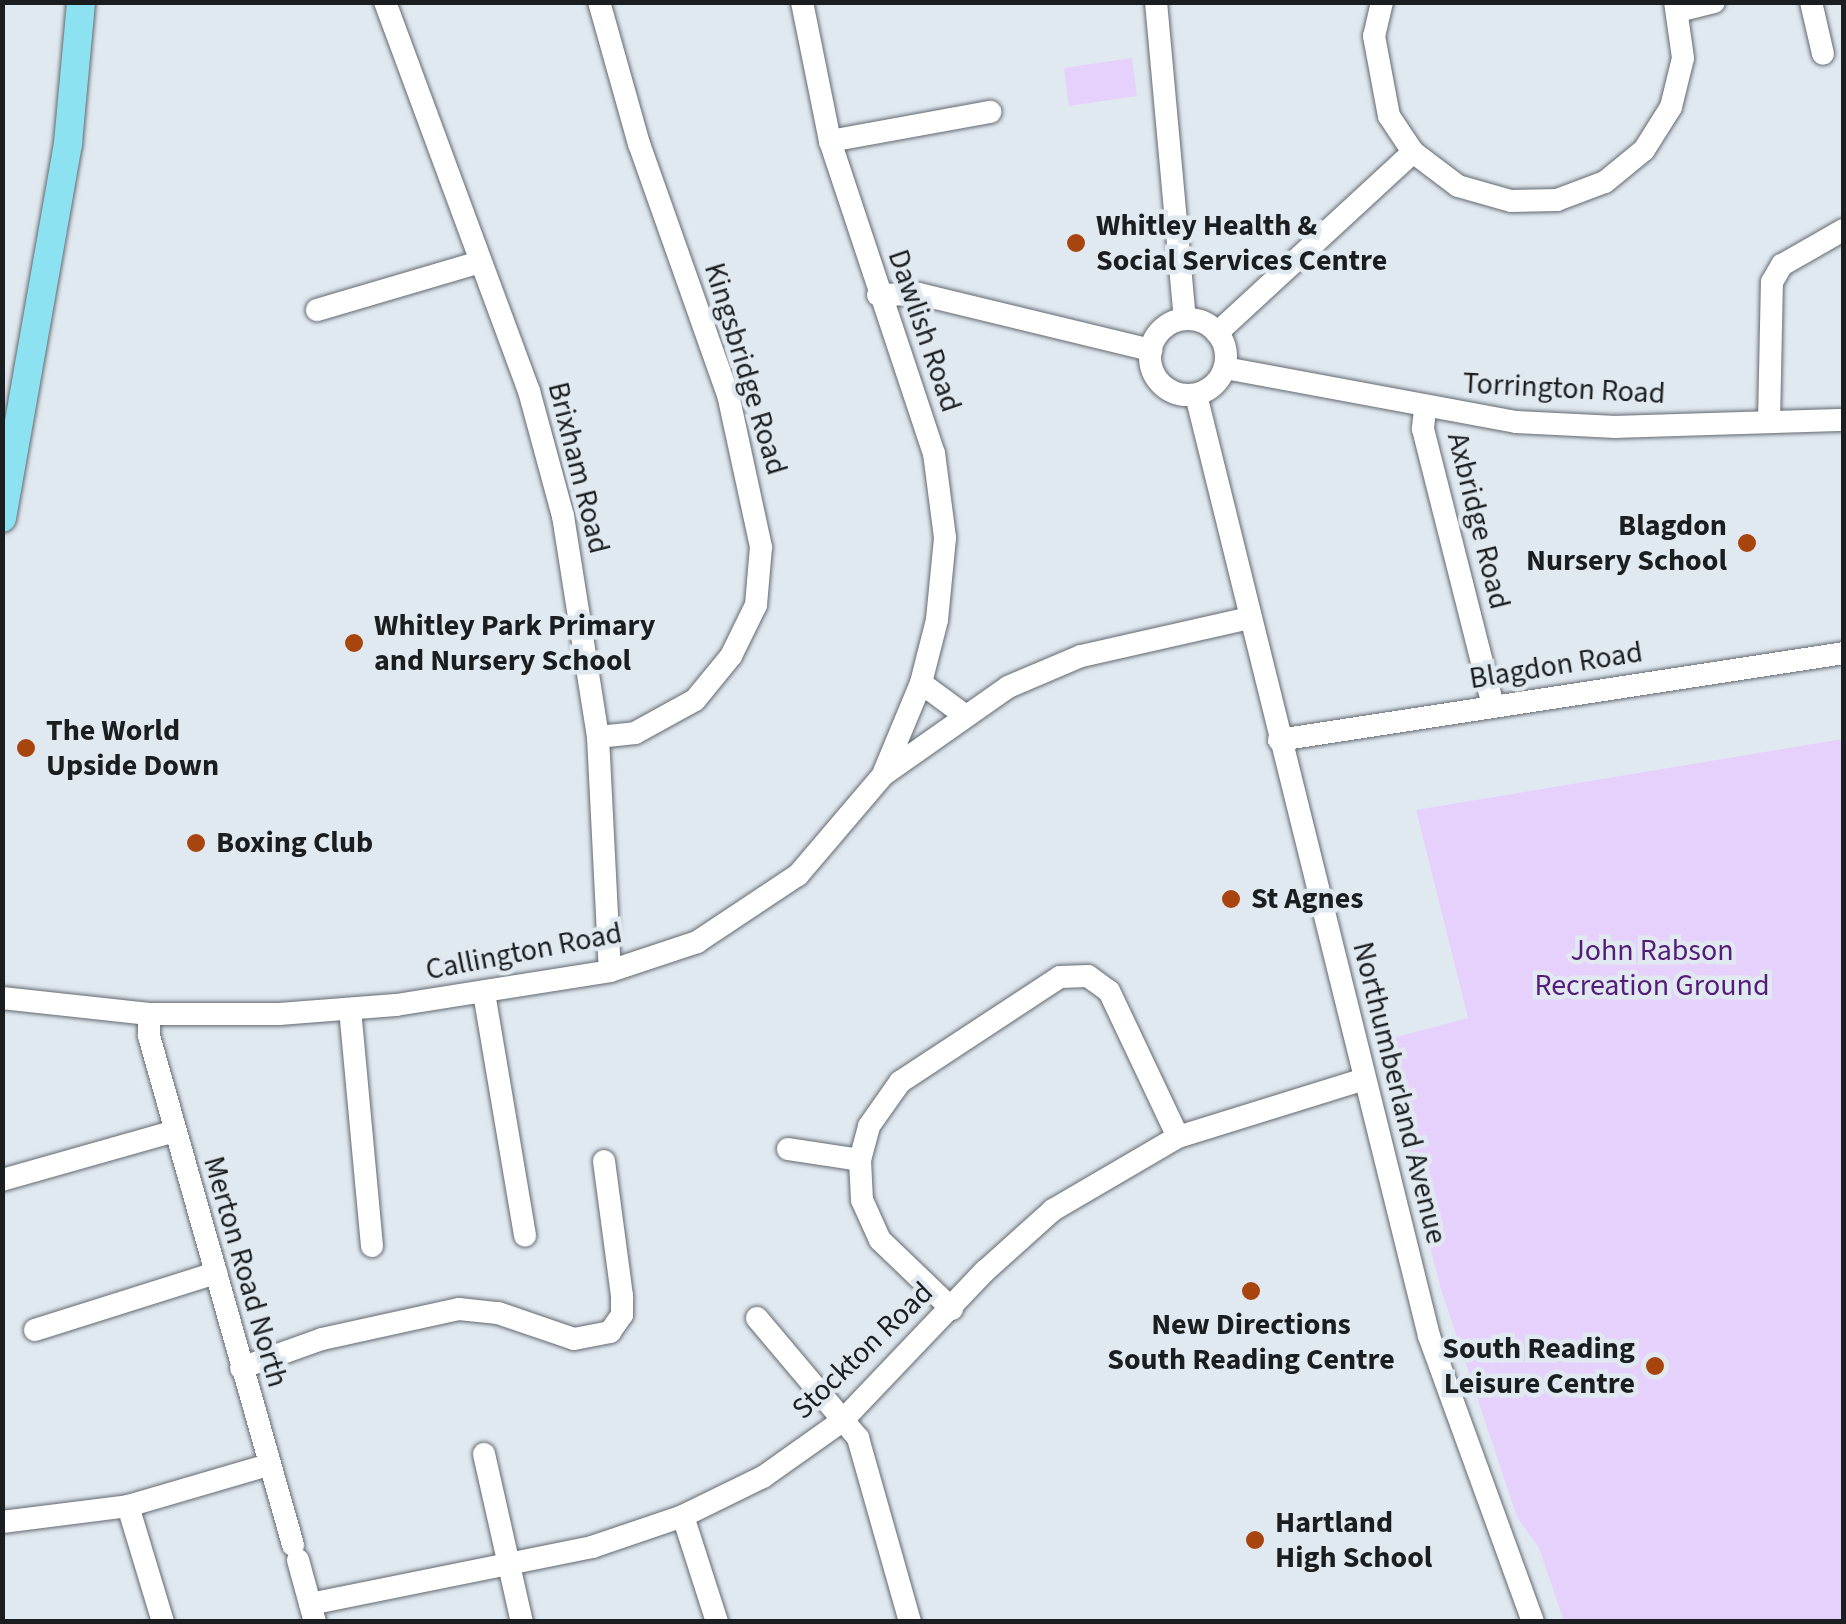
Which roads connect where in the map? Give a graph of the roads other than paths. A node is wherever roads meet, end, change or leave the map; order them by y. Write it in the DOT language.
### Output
graph roads {
  1 [pos="80,2"];
  2 [pos="385,2"];
  3 [pos="599,2"];
  4 [pos="802,2"];
  5 [pos="1156,2"];
  6 [pos="1382,2"];
  7 [pos="1714,2"];
  8 [pos="1811,2"];
  9 [pos="1677,7"];
  10 [pos="1823,54"];
  11 [pos="990,112"];
  12 [pos="830,141"];
  13 [pos="1412,152"];
  14 [pos="1843,230"];
  15 [pos="480,262"];
  16 [pos="878,295"];
  17 [pos="316,310"];
  18 [pos="1185,319"];
  19 [pos="1217,333"];
  20 [pos="1151,350"];
  21 [pos="1225,368"];
  22 [pos="1196,394"];
  23 [pos="1425,409"];
  24 [pos="1844,420"];
  25 [pos="1769,422"];
  26 [pos="3,511"];
  27 [pos="1249,618"];
  28 [pos="1844,653"];
  29 [pos="921,683"];
  30 [pos="1493,705"];
  31 [pos="963,714"];
  32 [pos="598,737"];
  33 [pos="1278,740"];
  34 [pos="883,776"];
  35 [pos="610,971"];
  36 [pos="484,993"];
  37 [pos="2,998"];
  38 [pos="350,1009"];
  39 [pos="149,1014"];
  40 [pos="1361,1080"];
  41 [pos="175,1131"];
  42 [pos="1178,1137"];
  43 [pos="788,1149"];
  44 [pos="604,1160"];
  45 [pos="860,1160"];
  46 [pos="2,1180"];
  47 [pos="630,1190"];
  48 [pos="606,1191"];
  49 [pos="525,1236"];
  50 [pos="372,1246"];
  51 [pos="216,1273"];
  52 [pos="952,1308"];
  53 [pos="758,1318"];
  54 [pos="34,1330"];
  55 [pos="241,1368"];
  56 [pos="842,1421"];
  57 [pos="484,1454"];
  58 [pos="268,1465"];
  59 [pos="128,1506"];
  60 [pos="683,1516"];
  61 [pos="2,1522"];
  62 [pos="506,1565"];
  63 [pos="312,1613"];
  64 [pos="162,1622"];
  65 [pos="522,1622"];
  66 [pos="716,1622"];
  67 [pos="910,1622"];
  68 [pos="1533,1622"];
  1 -- 26 [label="main road"];
  2 -- 15 [label="street, Brixham Road"];
  3 -- 32 [label="street, Kingsbridge Road"];
  4 -- 12 [label="street, Dawlish Road"];
  5 -- 18 [label="street"];
  6 -- 13 [label="street"];
  7 -- 9 [label="street"];
  8 -- 10 [label="street"];
  9 -- 13 [label="street"];
  11 -- 12 [label="street"];
  12 -- 16 [label="street, Dawlish Road"];
  13 -- 19 [label="street"];
  14 -- 25 [label="street"];
  15 -- 17 [label="street"];
  15 -- 32 [label="street, Brixham Road"];
  16 -- 20 [label="street"];
  16 -- 29 [label="street, Dawlish Road"];
  18 -- 19 [label="street"];
  18 -- 20 [label="street"];
  19 -- 21 [label="street"];
  20 -- 22 [label="street"];
  21 -- 22 [label="street"];
  21 -- 23 [label="street, Torrington Road"];
  22 -- 27 [label="street, Northumberland Avenue"];
  23 -- 25 [label="street, Torrington Road"];
  23 -- 30 [label="street, Axbridge Road"];
  24 -- 25 [label="street, Torrington Road"];
  27 -- 31 [label="street, Callington Road"];
  27 -- 33 [label="street, Northumberland Avenue"];
  28 -- 30 [label="street, Blagdon Road"];
  29 -- 31 [label="street"];
  29 -- 34 [label="street, Dawlish Road"];
  30 -- 33 [label="street, Blagdon Road"];
  31 -- 34 [label="street, Callington Road"];
  32 -- 35 [label="street, Brixham Road"];
  33 -- 40 [label="street, Northumberland Avenue"];
  34 -- 35 [label="street, Callington Road"];
  35 -- 36 [label="street, Callington Road"];
  36 -- 38 [label="street, Callington Road"];
  36 -- 49 [label="street"];
  37 -- 39 [label="street, Callington Road"];
  38 -- 39 [label="street, Callington Road"];
  38 -- 50 [label="street"];
  39 -- 41 [label="street, Merton Road North"];
  40 -- 42 [label="street, Stockton Road"];
  40 -- 68 [label="street, Northumberland Avenue"];
  41 -- 46 [label="street"];
  41 -- 51 [label="street, Merton Road North"];
  42 -- 45 [label="street"];
  42 -- 52 [label="street, Stockton Road"];
  43 -- 45 [label="street"];
  44 -- 48 [label="street"];
  45 -- 52 [label="street"];
  47 -- 48 [label="street"];
  48 -- 55 [label="street"];
  51 -- 54 [label="street"];
  51 -- 55 [label="street, Merton Road North"];
  52 -- 56 [label="street, Stockton Road"];
  53 -- 56 [label="street"];
  55 -- 58 [label="street, Merton Road North"];
  56 -- 60 [label="street, Stockton Road"];
  56 -- 67 [label="street"];
  57 -- 62 [label="street"];
  58 -- 59 [label="street"];
  58 -- 63 [label="street, Merton Road North"];
  59 -- 61 [label="street"];
  59 -- 64 [label="street"];
  60 -- 62 [label="street, Stockton Road"];
  60 -- 66 [label="street"];
  62 -- 63 [label="street, Stockton Road"];
  62 -- 65 [label="street"];
}
